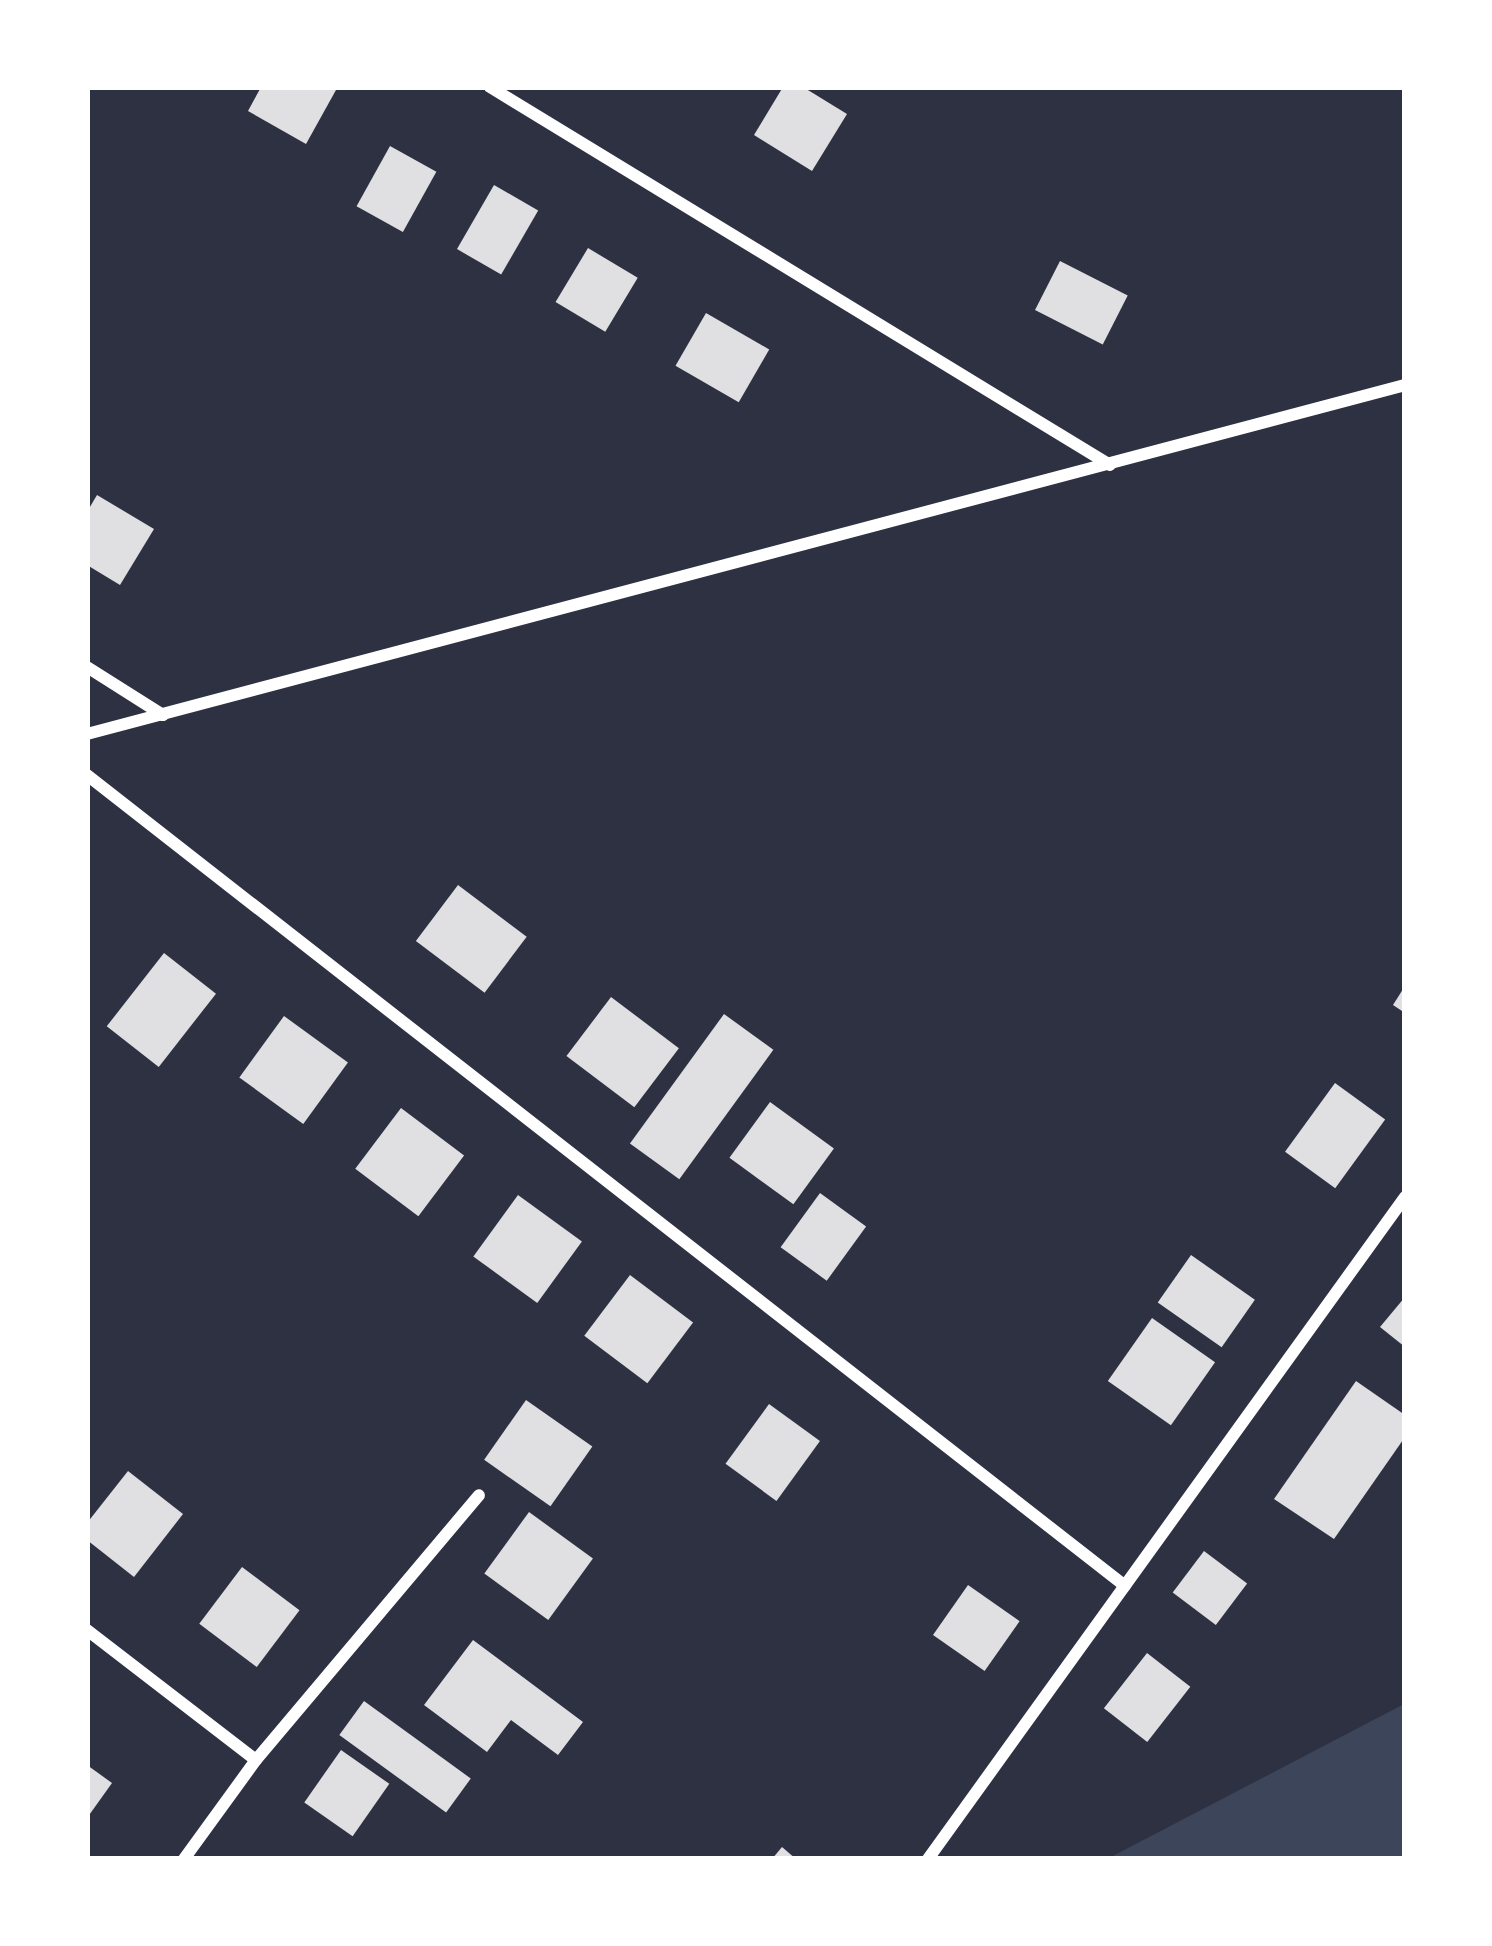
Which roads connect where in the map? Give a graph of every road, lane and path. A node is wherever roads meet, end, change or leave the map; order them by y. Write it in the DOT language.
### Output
graph roads {
  1 [pos="490,87"];
  2 [pos="1405,385"];
  3 [pos="1110,466"];
  4 [pos="87,668"];
  5 [pos="163,715"];
  6 [pos="87,734"];
  7 [pos="87,775"];
  8 [pos="1405,1197"];
  9 [pos="479,1495"];
  10 [pos="1125,1586"];
  11 [pos="87,1630"];
  12 [pos="256,1760"];
  13 [pos="184,1859"];
  14 [pos="928,1859"];
  1 -- 3 [label="street"];
  2 -- 3 [label="street"];
  3 -- 5 [label="street"];
  4 -- 5 [label="street"];
  5 -- 6 [label="street"];
  7 -- 10 [label="street"];
  8 -- 10 [label="street"];
  9 -- 12 [label="street"];
  10 -- 14 [label="street"];
  11 -- 12 [label="street"];
  12 -- 13 [label="street"];
}
